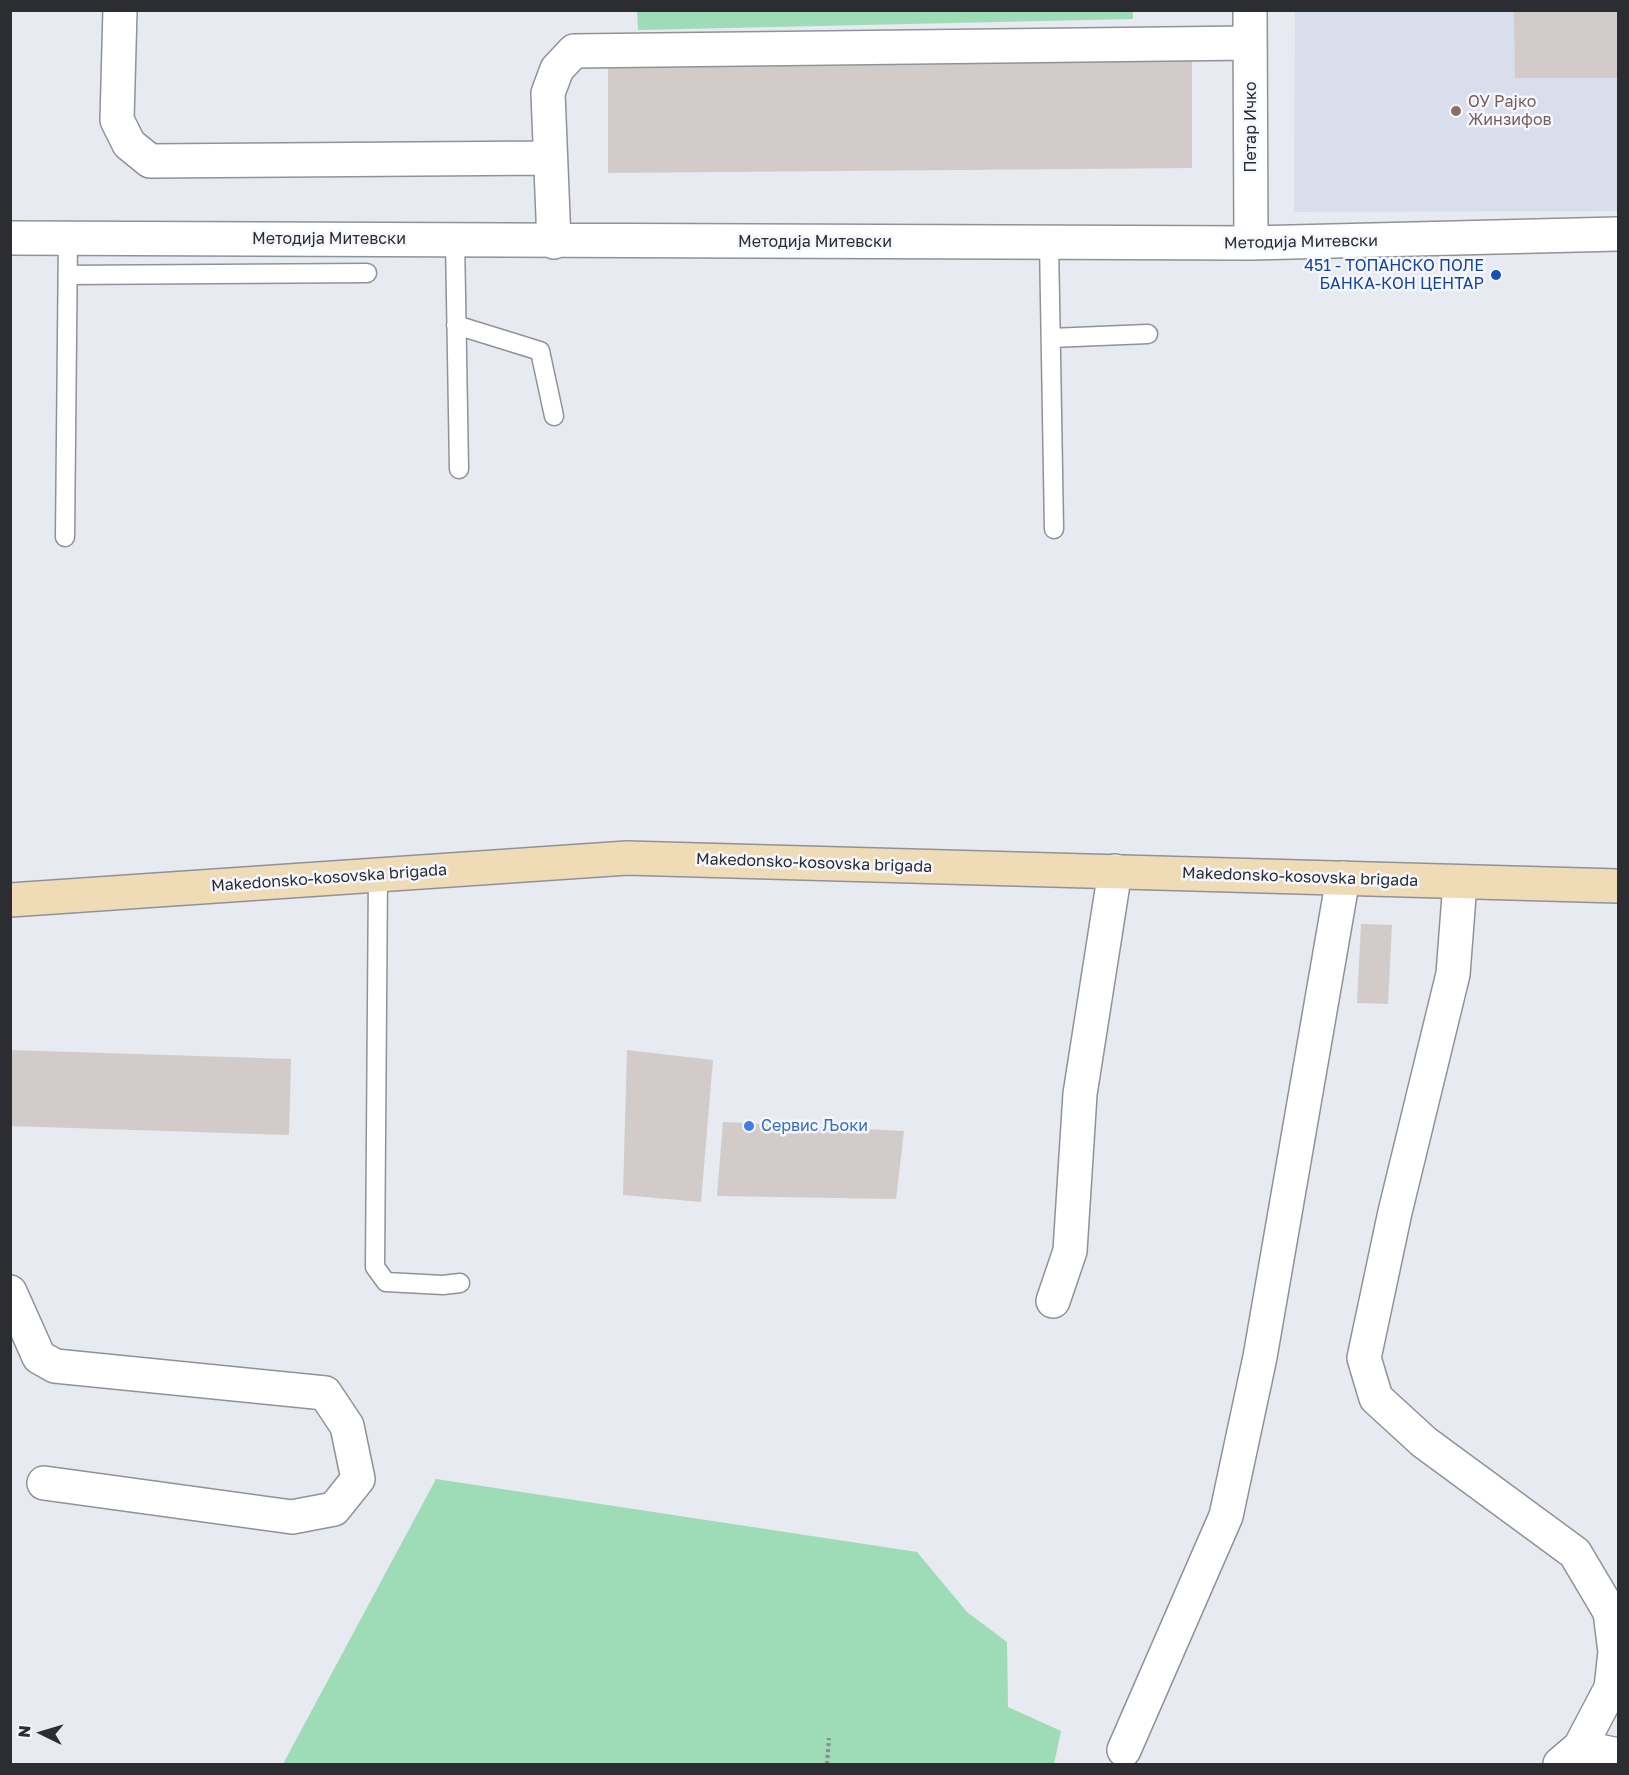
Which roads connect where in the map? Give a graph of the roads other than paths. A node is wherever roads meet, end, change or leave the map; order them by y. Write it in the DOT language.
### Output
graph roads {
  1 [pos="120,10"];
  2 [pos="1250,10"];
  3 [pos="1250,43"];
  4 [pos="550,158"];
  5 [pos="1618,234"];
  6 [pos="10,238"];
  7 [pos="68,238"];
  8 [pos="455,240"];
  9 [pos="554,242"];
  10 [pos="1049,242"];
  11 [pos="1251,243"];
  12 [pos="367,273"];
  13 [pos="68,275"];
  14 [pos="456,326"];
  15 [pos="1149,334"];
  16 [pos="1051,338"];
  17 [pos="554,416"];
  18 [pos="459,469"];
  19 [pos="1054,529"];
  20 [pos="65,537"];
  21 [pos="1115,871"];
  22 [pos="378,874"];
  23 [pos="1343,878"];
  24 [pos="1460,883"];
  25 [pos="1618,886"];
  26 [pos="10,900"];
  27 [pos="460,1283"];
  28 [pos="10,1292"];
  29 [pos="1053,1301"];
  30 [pos="44,1483"];
  31 [pos="1124,1750"];
  32 [pos="1618,1755"];
  33 [pos="1570,1756"];
  1 -- 4 [label="street"];
  2 -- 3 [label="street, Петар Ичко"];
  3 -- 4 [label="street"];
  3 -- 11 [label="street, Петар Ичко"];
  4 -- 9 [label="street"];
  5 -- 11 [label="street, Методија Митевски"];
  6 -- 7 [label="street, Методија Митевски"];
  7 -- 8 [label="street, Методија Митевски"];
  7 -- 13 [label="lane"];
  8 -- 9 [label="street, Методија Митевски"];
  8 -- 14 [label="lane"];
  9 -- 10 [label="street, Методија Митевски"];
  10 -- 11 [label="street, Методија Митевски"];
  10 -- 16 [label="lane"];
  12 -- 13 [label="lane"];
  13 -- 20 [label="lane"];
  14 -- 17 [label="lane"];
  14 -- 18 [label="lane"];
  15 -- 16 [label="lane"];
  16 -- 19 [label="lane"];
  21 -- 22 [label="street, Makedonsko-kosovska brigada"];
  21 -- 23 [label="street, Makedonsko-kosovska brigada"];
  21 -- 29 [label="street"];
  22 -- 26 [label="street, Makedonsko-kosovska brigada"];
  22 -- 27 [label="lane"];
  23 -- 24 [label="street, Makedonsko-kosovska brigada"];
  23 -- 31 [label="street"];
  24 -- 25 [label="street, Makedonsko-kosovska brigada"];
  24 -- 33 [label="street"];
  28 -- 30 [label="street"];
  32 -- 33 [label="street"];
}
